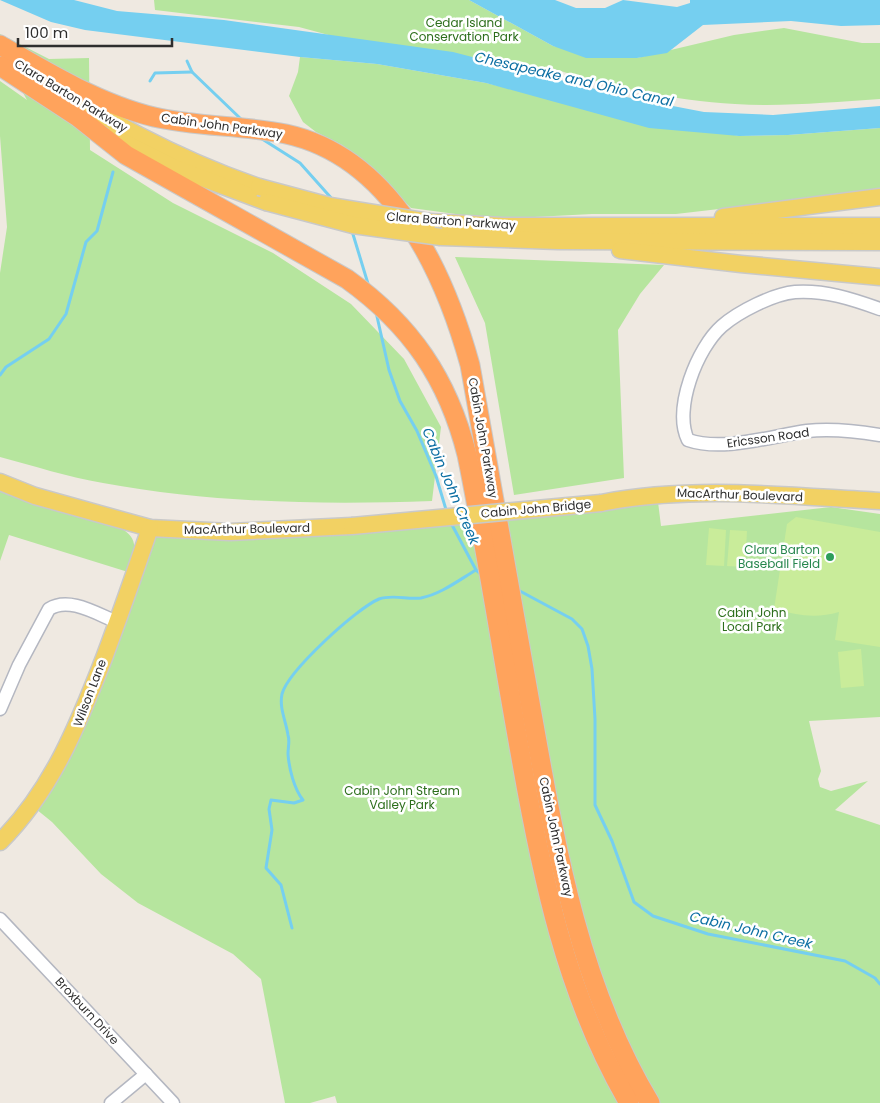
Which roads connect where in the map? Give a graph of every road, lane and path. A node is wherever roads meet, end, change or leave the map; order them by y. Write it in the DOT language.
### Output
graph roads {
  1 [pos="0,45"];
  2 [pos="0,50"];
  3 [pos="0,66"];
  4 [pos="78,117"];
  5 [pos="880,197"];
  6 [pos="667,225"];
  7 [pos="880,226"];
  8 [pos="558,241"];
  9 [pos="880,242"];
  10 [pos="880,277"];
  11 [pos="880,309"];
  12 [pos="880,435"];
  13 [pos="0,482"];
  14 [pos="482,482"];
  15 [pos="880,501"];
  16 [pos="601,503"];
  17 [pos="352,526"];
  18 [pos="150,528"];
  19 [pos="117,622"];
  20 [pos="0,709"];
  21 [pos="0,842"];
  22 [pos="0,919"];
  23 [pos="146,1074"];
  24 [pos="111,1103"];
  25 [pos="173,1103"];
  26 [pos="629,1103"];
  27 [pos="650,1103"];
  1 -- 14 [label="highway, Cabin John Parkway"];
  2 -- 6 [label="main road, Clara Barton Parkway, bridge"];
  3 -- 4 [label="highway, Clara Barton Parkway"];
  4 -- 8 [label="main road, Clara Barton Parkway, bridge"];
  4 -- 14 [label="highway, Cabin John Parkway"];
  5 -- 6 [label="main road"];
  6 -- 7 [label="main road, Clara Barton Parkway"];
  8 -- 9 [label="main road, Clara Barton Parkway"];
  8 -- 10 [label="main road"];
  11 -- 12 [label="street, Ericsson Road"];
  13 -- 18 [label="main road, MacArthur Boulevard"];
  14 -- 26 [label="highway, Cabin John Parkway"];
  14 -- 27 [label="highway, Cabin John Parkway"];
  15 -- 16 [label="main road, MacArthur Boulevard"];
  16 -- 17 [label="main road, Cabin John Bridge, bridge"];
  17 -- 18 [label="main road, MacArthur Boulevard"];
  18 -- 19 [label="main road, Wilson Lane"];
  19 -- 20 [label="street"];
  19 -- 21 [label="main road, Wilson Lane"];
  22 -- 23 [label="street, Broxburn Drive"];
  23 -- 24 [label="street"];
  23 -- 25 [label="street, Broxburn Drive"];
}
